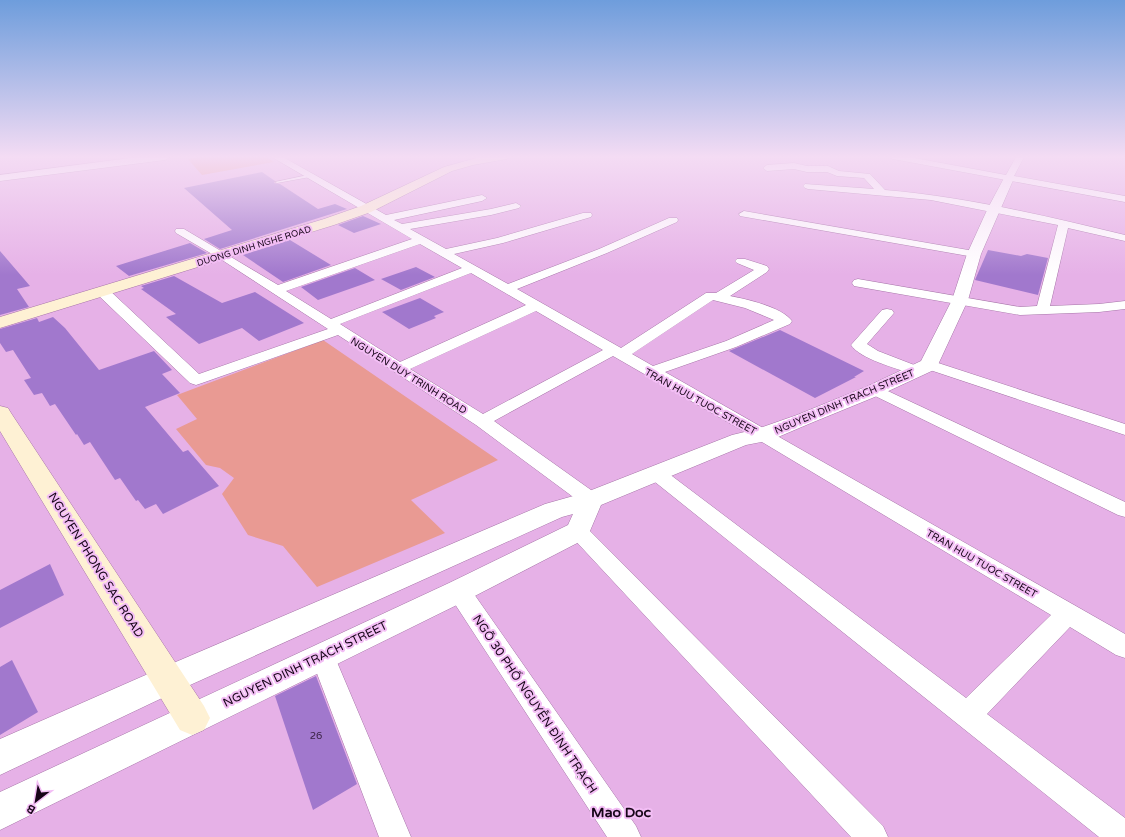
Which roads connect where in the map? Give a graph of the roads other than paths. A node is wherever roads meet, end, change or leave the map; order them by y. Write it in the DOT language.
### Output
graph roads {
  1 [pos="343,196"];
  2 [pos="393,196"];
  3 [pos="931,196"];
  4 [pos="1000,196"];
  5 [pos="1103,196"];
  6 [pos="482,198"];
  7 [pos="1125,199"];
  8 [pos="516,206"];
  9 [pos="994,208"];
  10 [pos="366,209"];
  11 [pos="744,214"];
  12 [pos="587,215"];
  13 [pos="383,219"];
  14 [pos="673,220"];
  15 [pos="1064,224"];
  16 [pos="400,228"];
  17 [pos="180,231"];
  18 [pos="1125,238"];
  19 [pos="420,240"];
  20 [pos="443,253"];
  21 [pos="974,254"];
  22 [pos="222,256"];
  23 [pos="741,261"];
  24 [pos="471,269"];
  25 [pos="858,283"];
  26 [pos="506,289"];
  27 [pos="276,290"];
  28 [pos="103,292"];
  29 [pos="719,297"];
  30 [pos="960,300"];
  31 [pos="1125,305"];
  32 [pos="535,306"];
  33 [pos="1043,309"];
  34 [pos="886,313"];
  35 [pos="0,323"];
  36 [pos="334,327"];
  37 [pos="616,353"];
  38 [pos="399,368"];
  39 [pos="923,368"];
  40 [pos="651,372"];
  41 [pos="875,390"];
  42 [pos="0,413"];
  43 [pos="482,421"];
  44 [pos="1125,430"];
  45 [pos="762,435"];
  46 [pos="657,474"];
  47 [pos="591,500"];
  48 [pos="1125,510"];
  49 [pos="578,531"];
  50 [pos="459,591"];
  51 [pos="1068,614"];
  52 [pos="1125,647"];
  53 [pos="322,655"];
  54 [pos="168,680"];
  55 [pos="967,715"];
  56 [pos="192,718"];
  57 [pos="0,758"];
  58 [pos="0,811"];
  59 [pos="395,837"];
  60 [pos="626,837"];
  61 [pos="872,837"];
  62 [pos="1124,837"];
  1 -- 10 [label="street, TRAN HUU TUOC STREET"];
  2 -- 10 [label="main road, DUONG DINH NGHE ROAD"];
  3 -- 9 [label="street"];
  4 -- 9 [label="street"];
  5 -- 7 [label="street"];
  6 -- 13 [label="street"];
  8 -- 16 [label="street"];
  9 -- 15 [label="street"];
  9 -- 21 [label="street"];
  10 -- 13 [label="street, TRAN HUU TUOC STREET"];
  10 -- 22 [label="main road, DUONG DINH NGHE ROAD"];
  11 -- 21 [label="street"];
  12 -- 20 [label="street"];
  13 -- 16 [label="street, TRAN HUU TUOC STREET"];
  14 -- 26 [label="street"];
  15 -- 18 [label="street"];
  15 -- 33 [label="street"];
  16 -- 19 [label="street, TRAN HUU TUOC STREET"];
  17 -- 22 [label="street, NGUYEN DUY TRINH ROAD"];
  19 -- 20 [label="street, TRAN HUU TUOC STREET"];
  19 -- 27 [label="street"];
  20 -- 24 [label="street, TRAN HUU TUOC STREET"];
  21 -- 30 [label="street"];
  22 -- 27 [label="street, NGUYEN DUY TRINH ROAD"];
  22 -- 28 [label="main road, DUONG DINH NGHE ROAD"];
  23 -- 29 [label="street"];
  24 -- 26 [label="street, TRAN HUU TUOC STREET"];
  24 -- 36 [label="street"];
  25 -- 30 [label="street"];
  26 -- 32 [label="street, TRAN HUU TUOC STREET"];
  27 -- 36 [label="street, NGUYEN DUY TRINH ROAD"];
  28 -- 35 [label="main road, DUONG DINH NGHE ROAD"];
  28 -- 36 [label="street"];
  29 -- 37 [label="street"];
  29 -- 40 [label="street"];
  30 -- 33 [label="street"];
  30 -- 39 [label="street"];
  31 -- 33 [label="street"];
  32 -- 37 [label="street, TRAN HUU TUOC STREET"];
  32 -- 38 [label="street"];
  34 -- 39 [label="street"];
  36 -- 38 [label="street, NGUYEN DUY TRINH ROAD"];
  37 -- 40 [label="street, TRAN HUU TUOC STREET"];
  37 -- 43 [label="street"];
  38 -- 43 [label="street, NGUYEN DUY TRINH ROAD"];
  39 -- 41 [label="street, NGUYEN DINH TRACH STREET"];
  39 -- 44 [label="street"];
  40 -- 45 [label="street, TRAN HUU TUOC STREET"];
  41 -- 45 [label="street, NGUYEN DINH TRACH STREET"];
  41 -- 48 [label="street"];
  42 -- 54 [label="main road, NGUYEN PHONG SAC ROAD"];
  43 -- 47 [label="street, NGUYEN DUY TRINH ROAD"];
  45 -- 46 [label="street, NGUYEN DINH TRACH STREET"];
  45 -- 51 [label="street, TRAN HUU TUOC STREET"];
  46 -- 47 [label="street, NGUYEN DINH TRACH STREET"];
  46 -- 55 [label="street"];
  47 -- 49 [label="street"];
  47 -- 54 [label="street, NGUYEN DINH TRACH STREET"];
  49 -- 50 [label="street, NGUYEN DINH TRACH STREET"];
  49 -- 61 [label="street"];
  50 -- 53 [label="street, NGUYEN DINH TRACH STREET"];
  50 -- 60 [label="street, NGÕ 30 PHỐ NGUYỄN ĐÌNH TRẠCH"];
  51 -- 52 [label="street, TRAN HUU TUOC STREET"];
  51 -- 55 [label="street"];
  53 -- 56 [label="street, NGUYEN DINH TRACH STREET"];
  53 -- 59 [label="street"];
  54 -- 56 [label="main road, NGUYEN PHONG SAC ROAD"];
  54 -- 57 [label="street, NGUYEN DINH TRACH STREET"];
  55 -- 62 [label="street"];
  56 -- 58 [label="street, NGUYEN DINH TRACH STREET"];
}
